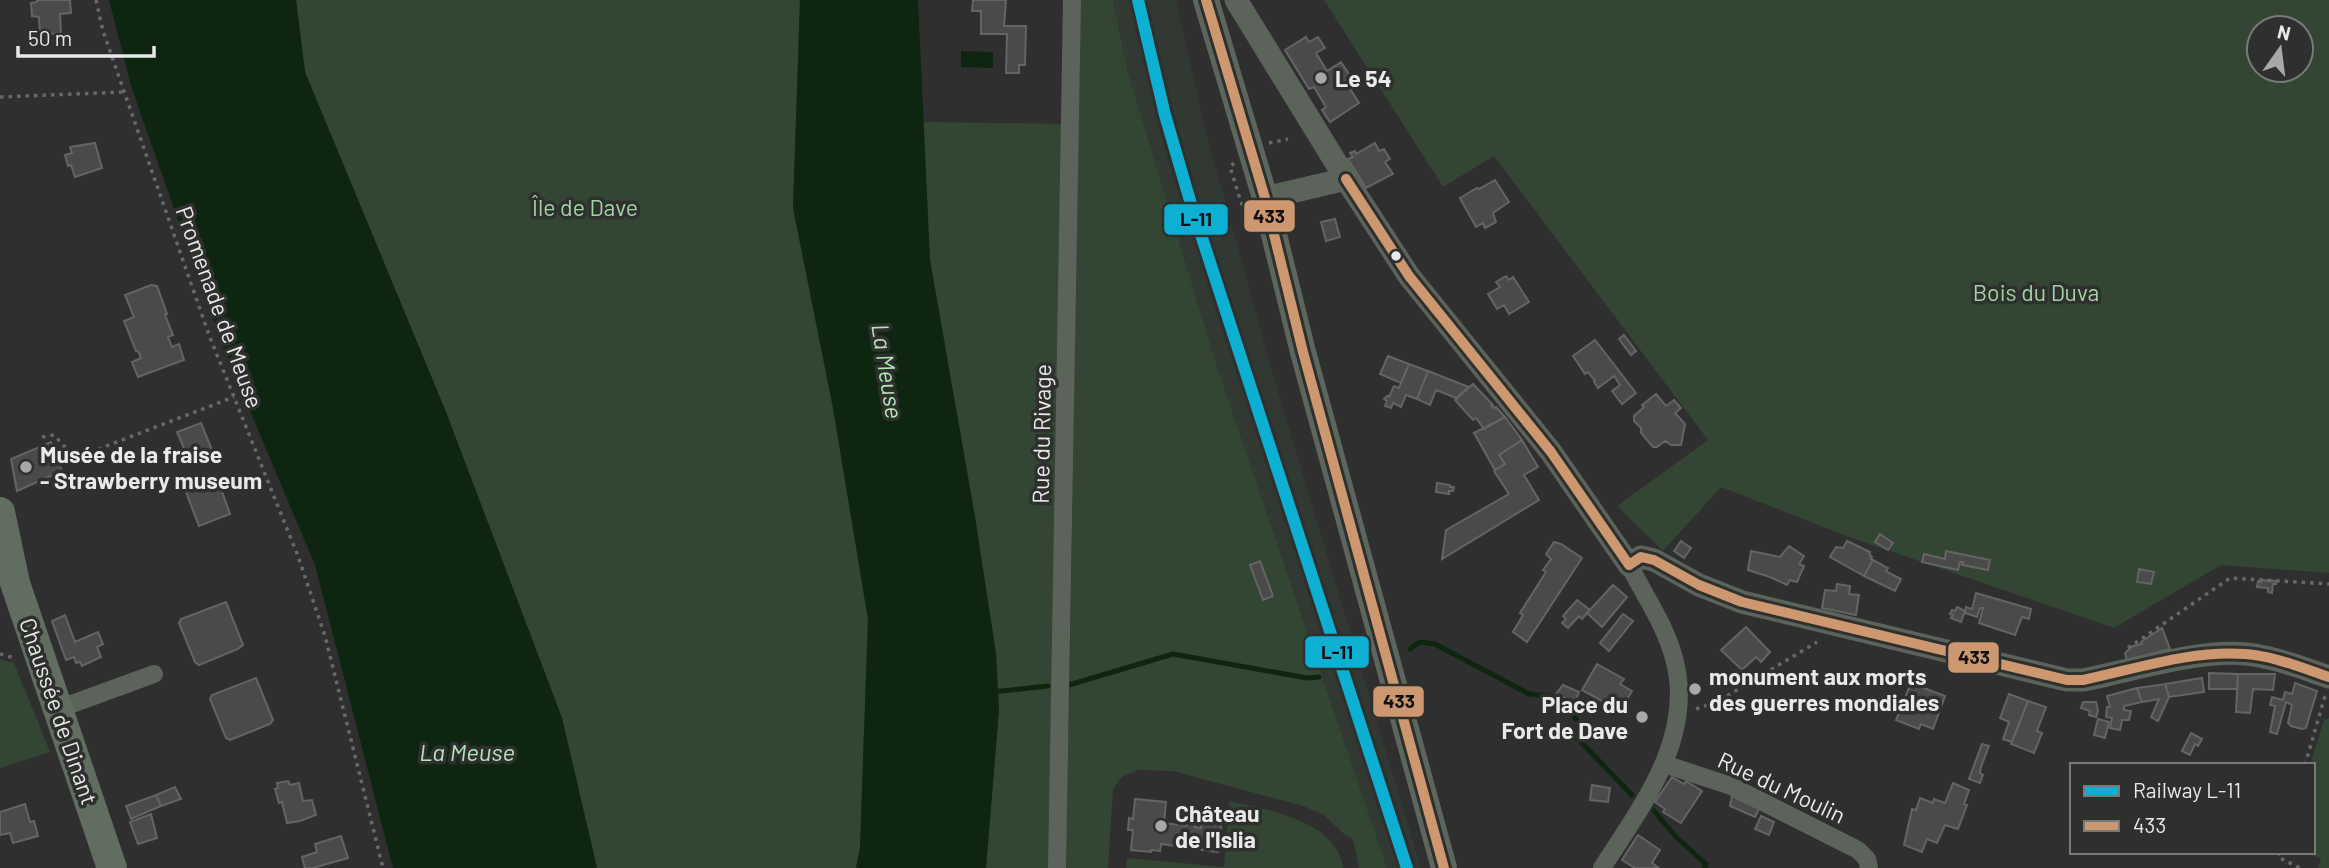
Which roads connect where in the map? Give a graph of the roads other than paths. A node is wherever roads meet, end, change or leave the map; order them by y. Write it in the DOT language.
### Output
graph roads {
  1 [pos="1072,0"];
  2 [pos="1206,0"];
  3 [pos="1236,0"];
  4 [pos="1346,179"];
  5 [pos="1265,198"];
  6 [pos="0,512"];
  7 [pos="1629,565"];
  8 [pos="154,674"];
  9 [pos="2327,686"];
  10 [pos="58,709"];
  11 [pos="1664,764"];
  12 [pos="112,868"];
  13 [pos="1057,868"];
  14 [pos="1444,868"];
  15 [pos="1602,868"];
  16 [pos="1869,868"];
  1 -- 13 [label="street, Rue du Rivage"];
  2 -- 5 [label="main road"];
  3 -- 4 [label="street"];
  4 -- 5 [label="street"];
  4 -- 7 [label="street"];
  5 -- 14 [label="main road"];
  6 -- 10 [label="main road, Chaussée de Dinant"];
  7 -- 9 [label="street"];
  7 -- 11 [label="street"];
  8 -- 10 [label="street"];
  10 -- 12 [label="main road, Chaussée de Dinant"];
  11 -- 15 [label="street"];
  11 -- 16 [label="street, Rue du Moulin"];
}
